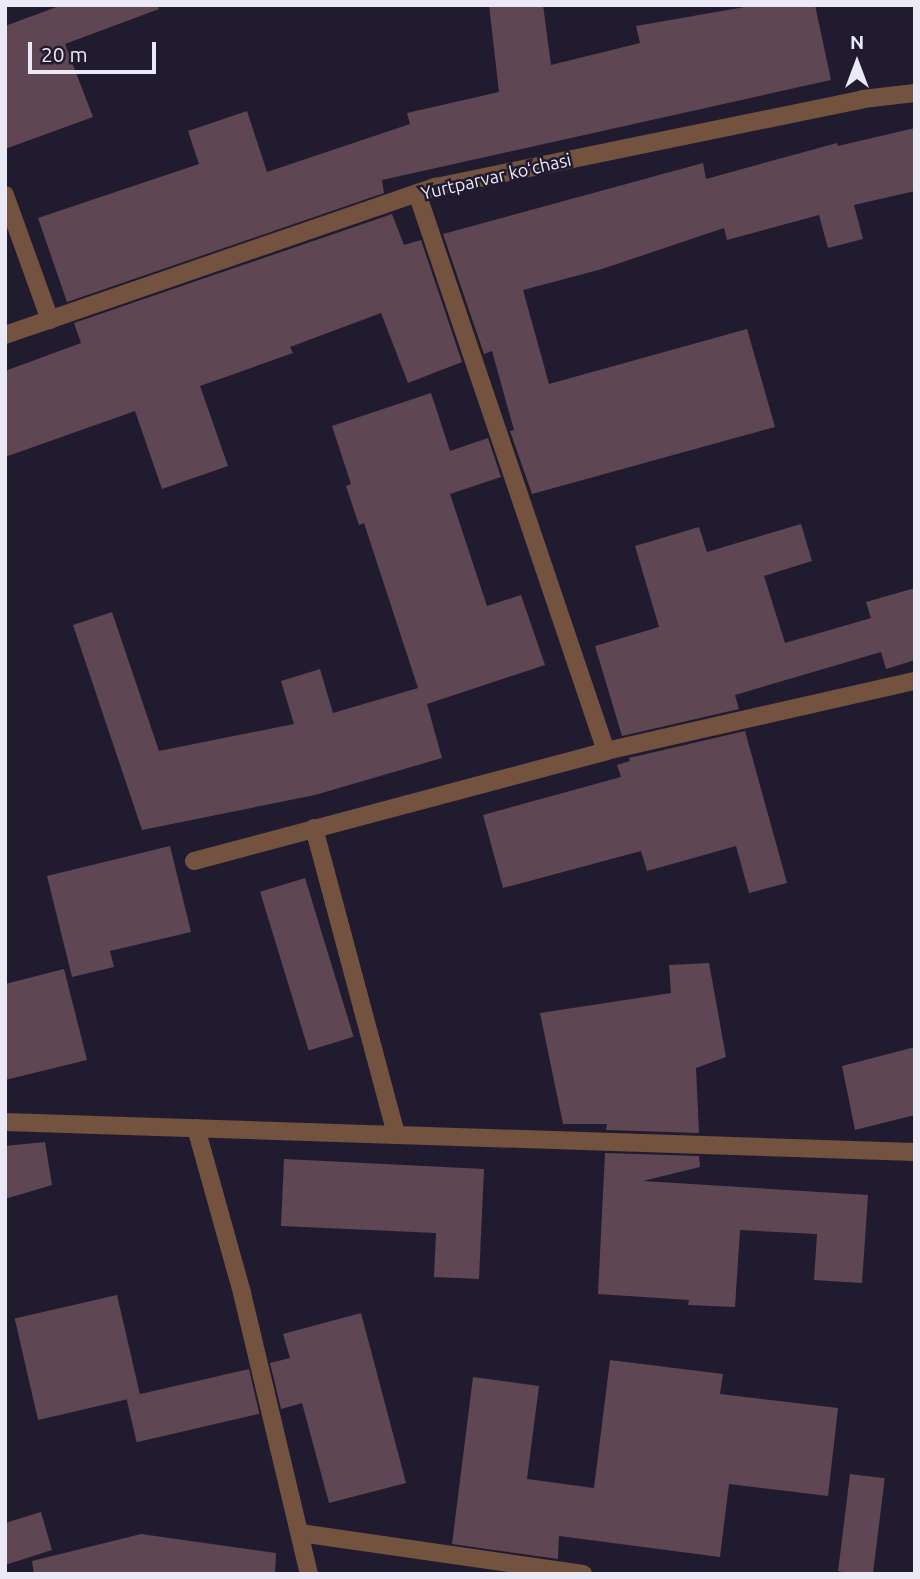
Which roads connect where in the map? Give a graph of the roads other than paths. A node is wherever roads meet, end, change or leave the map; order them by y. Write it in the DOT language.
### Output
graph roads {
  1 [pos="915,93"];
  2 [pos="417,193"];
  3 [pos="5,195"];
  4 [pos="50,320"];
  5 [pos="5,335"];
  6 [pos="915,681"];
  7 [pos="606,751"];
  8 [pos="314,828"];
  9 [pos="194,861"];
  10 [pos="5,1122"];
  11 [pos="196,1128"];
  12 [pos="396,1133"];
  13 [pos="915,1153"];
  14 [pos="300,1533"];
  15 [pos="309,1574"];
  16 [pos="583,1574"];
  1 -- 2 [label="street, Yurtparvar koʻchasi"];
  2 -- 4 [label="street, Yurtparvar koʻchasi"];
  2 -- 7 [label="street"];
  3 -- 4 [label="street"];
  4 -- 5 [label="street, Yurtparvar koʻchasi"];
  6 -- 7 [label="street"];
  7 -- 8 [label="street"];
  8 -- 9 [label="street"];
  8 -- 12 [label="street"];
  10 -- 11 [label="street"];
  11 -- 12 [label="street"];
  11 -- 14 [label="street"];
  12 -- 13 [label="street"];
  14 -- 15 [label="street"];
  14 -- 16 [label="street"];
}
